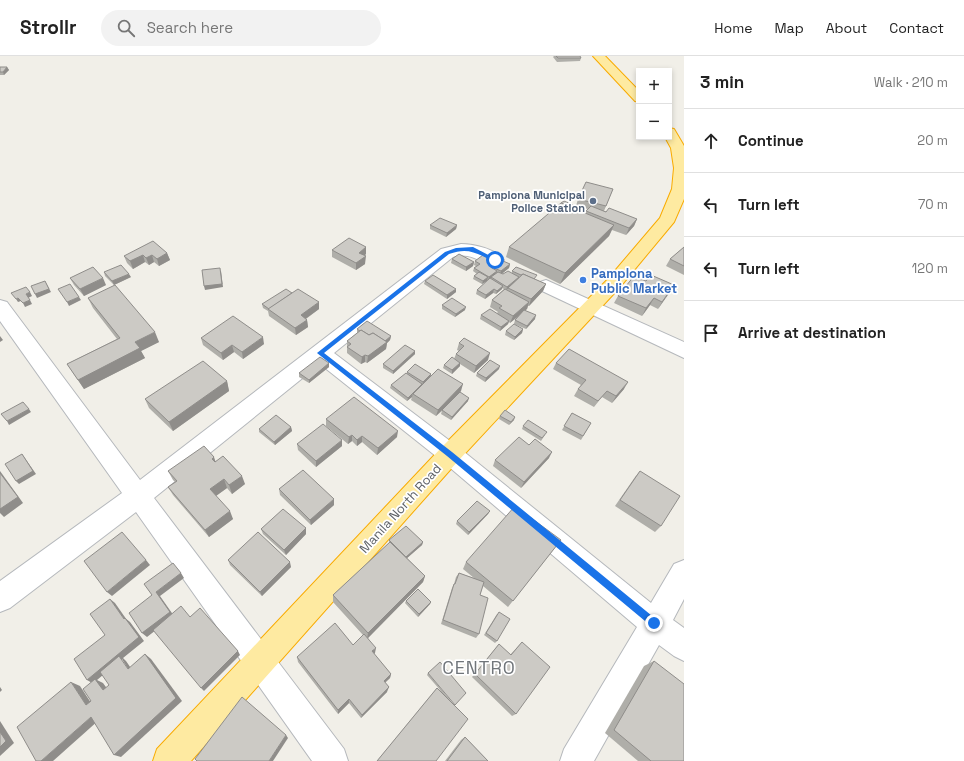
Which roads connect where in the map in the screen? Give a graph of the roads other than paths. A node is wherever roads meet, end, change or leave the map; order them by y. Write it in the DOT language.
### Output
graph roads {
  1 [pos="599,56"];
  2 [pos="636,95"];
  3 [pos="672,137"];
  4 [pos="495,260"];
  5 [pos="546,286"];
  6 [pos="0,307"];
  7 [pos="589,307"];
  8 [pos="684,351"];
  9 [pos="320,353"];
  10 [pos="450,454"];
  11 [pos="138,496"];
  12 [pos="684,573"];
  13 [pos="0,598"];
  14 [pos="654,623"];
  15 [pos="684,646"];
  16 [pos="260,662"];
  17 [pos="169,761"];
  18 [pos="332,761"];
  19 [pos="576,761"];
  1 -- 2 [label="highway"];
  3 -- 7 [label="highway, Manila North Road"];
  4 -- 9 [label="street"];
  5 -- 7 [label="street"];
  6 -- 11 [label="street"];
  7 -- 8 [label="street"];
  7 -- 10 [label="highway, Manila North Road"];
  9 -- 10 [label="street"];
  9 -- 11 [label="street"];
  10 -- 14 [label="street"];
  10 -- 16 [label="highway, Manila North Road"];
  11 -- 13 [label="street"];
  11 -- 16 [label="street"];
  12 -- 14 [label="street"];
  14 -- 15 [label="street"];
  14 -- 19 [label="street"];
  16 -- 17 [label="highway, Manila North Road"];
  16 -- 18 [label="street"];
}
